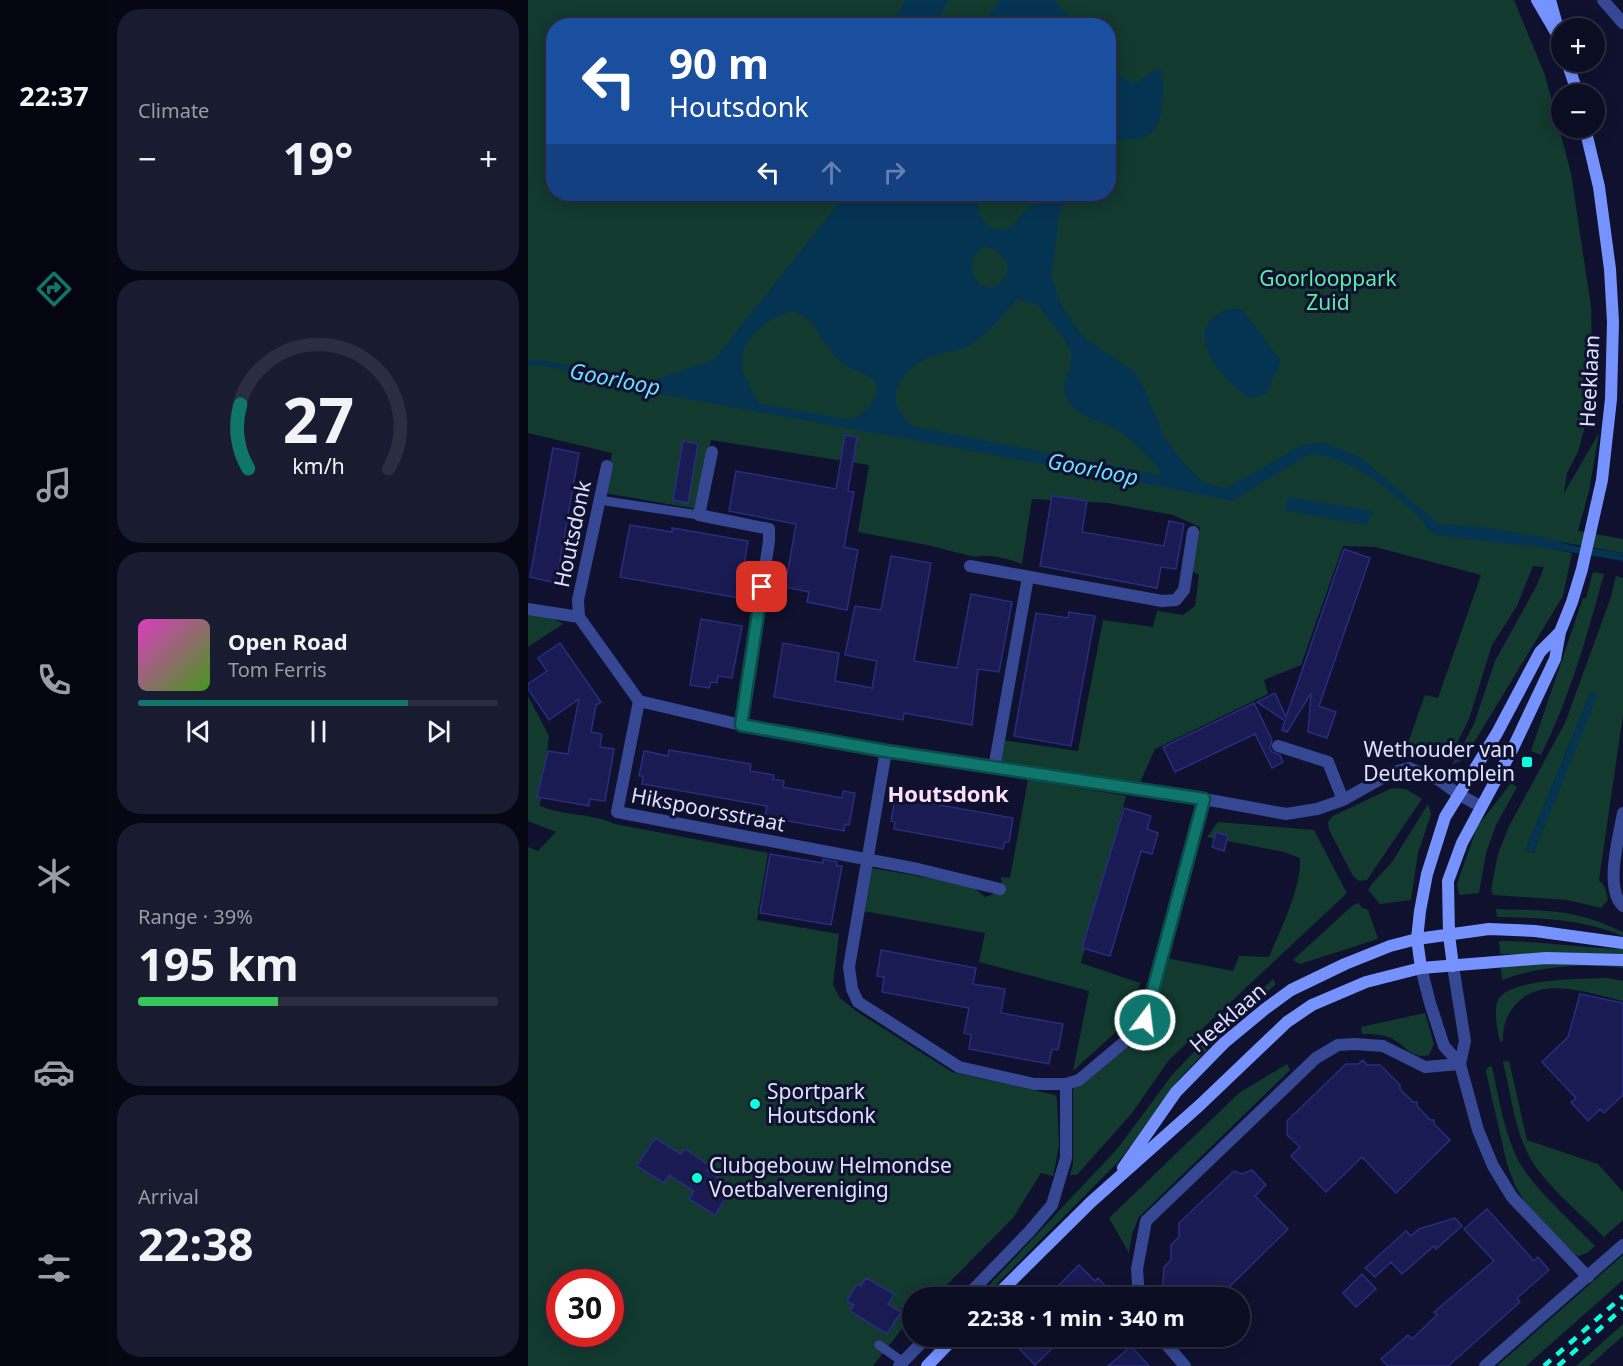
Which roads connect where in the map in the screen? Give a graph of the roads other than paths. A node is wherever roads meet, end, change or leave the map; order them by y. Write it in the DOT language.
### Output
graph roads {
  1 [pos="1538,0"];
  2 [pos="1550,0"];
  3 [pos="1604,0"];
  4 [pos="1555,18"];
  5 [pos="1623,23"];
  6 [pos="1551,24"];
  7 [pos="1587,138"];
  8 [pos="712,452"];
  9 [pos="607,466"];
  10 [pos="599,500"];
  11 [pos="699,515"];
  12 [pos="1193,532"];
  13 [pos="970,566"];
  14 [pos="1028,576"];
  15 [pos="528,609"];
  16 [pos="579,617"];
  17 [pos="1560,632"];
  18 [pos="639,701"];
  19 [pos="741,725"];
  20 [pos="1278,746"];
  21 [pos="886,751"];
  22 [pos="994,768"];
  23 [pos="1458,794"];
  24 [pos="1204,799"];
  25 [pos="1343,800"];
  26 [pos="1480,806"];
  27 [pos="1623,813"];
  28 [pos="867,861"];
  29 [pos="1000,889"];
  30 [pos="1623,906"];
  31 [pos="1449,935"];
  32 [pos="1417,939"];
  33 [pos="1623,943"];
  34 [pos="1623,960"];
  35 [pos="1453,966"];
  36 [pos="1421,968"];
  37 [pos="1460,1064"];
  38 [pos="1066,1084"];
  39 [pos="1110,1186"];
  40 [pos="1623,1245"];
  41 [pos="1588,1277"];
  42 [pos="976,1287"];
  43 [pos="1005,1287"];
  44 [pos="1138,1287"];
  45 [pos="879,1346"];
  46 [pos="917,1347"];
  47 [pos="945,1347"];
  48 [pos="1169,1347"];
  49 [pos="901,1364"];
  50 [pos="927,1366"];
  51 [pos="1185,1366"];
  52 [pos="1485,1366"];
  1 -- 6 [label="main road"];
  2 -- 4 [label="main road"];
  3 -- 5 [label="street"];
  7 -- 17 [label="main road, Heeklaan"];
  8 -- 11 [label="street"];
  9 -- 10 [label="street, Houtsdonk"];
  10 -- 11 [label="lane"];
  10 -- 16 [label="street, Houtsdonk"];
  11 -- 19 [label="street"];
  12 -- 14 [label="street"];
  13 -- 14 [label="street"];
  14 -- 22 [label="street"];
  15 -- 16 [label="street"];
  16 -- 18 [label="street, Houtsdonk"];
  17 -- 23 [label="main road, Heeklaan"];
  17 -- 26 [label="main road, Heeklaan"];
  18 -- 19 [label="street"];
  18 -- 28 [label="street, Hikspoorsstraat"];
  19 -- 21 [label="street"];
  20 -- 25 [label="street"];
  21 -- 22 [label="street"];
  21 -- 28 [label="street"];
  22 -- 24 [label="street"];
  23 -- 25 [label="street"];
  23 -- 26 [label="street"];
  23 -- 32 [label="main road, Heeklaan"];
  24 -- 25 [label="street"];
  24 -- 38 [label="street"];
  26 -- 31 [label="main road, Heeklaan"];
  27 -- 30 [label="street"];
  28 -- 29 [label="street"];
  28 -- 38 [label="street"];
  31 -- 32 [label="main road, Heeklaan"];
  31 -- 33 [label="main road"];
  31 -- 35 [label="main road, Heeklaan"];
  32 -- 36 [label="main road, Heeklaan"];
  32 -- 39 [label="main road, Heeklaan"];
  34 -- 35 [label="main road"];
  35 -- 36 [label="main road, Heeklaan"];
  35 -- 37 [label="street"];
  36 -- 37 [label="street"];
  36 -- 39 [label="main road, Heeklaan"];
  37 -- 41 [label="street"];
  37 -- 44 [label="street"];
  38 -- 42 [label="street"];
  39 -- 43 [label="main road, Heeklaan"];
  40 -- 41 [label="street"];
  41 -- 52 [label="street"];
  45 -- 49 [label="lane"];
  46 -- 49 [label="street"];
  47 -- 50 [label="main road"];
  48 -- 51 [label="street"];
}
